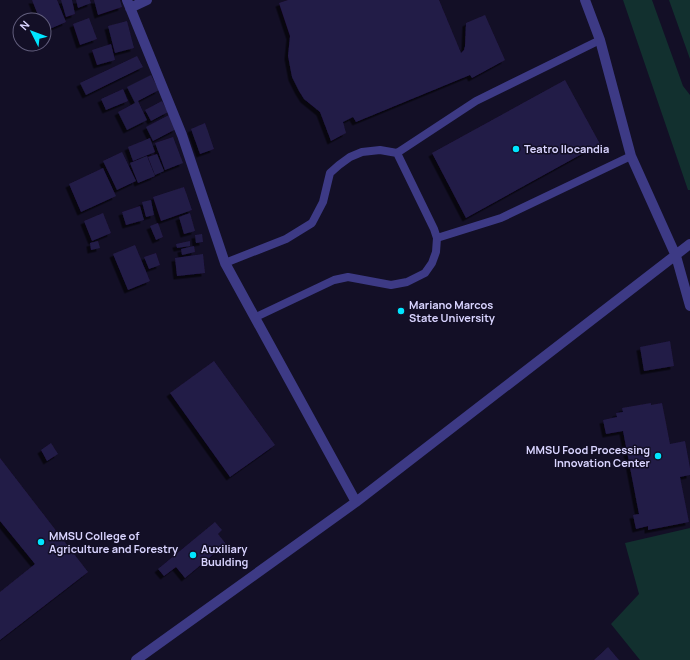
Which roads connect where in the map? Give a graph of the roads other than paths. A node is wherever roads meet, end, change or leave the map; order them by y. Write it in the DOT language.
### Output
graph roads {
  1 [pos="147,0"];
  2 [pos="585,0"];
  3 [pos="128,4"];
  4 [pos="600,40"];
  5 [pos="398,154"];
  6 [pos="631,156"];
  7 [pos="437,238"];
  8 [pos="690,244"];
  9 [pos="676,256"];
  10 [pos="225,263"];
  11 [pos="690,306"];
  12 [pos="256,317"];
  13 [pos="356,502"];
  14 [pos="136,660"];
  1 -- 3 [label="street"];
  2 -- 4 [label="street"];
  3 -- 10 [label="street"];
  4 -- 5 [label="lane"];
  4 -- 6 [label="street"];
  5 -- 7 [label="lane"];
  5 -- 10 [label="lane"];
  6 -- 7 [label="lane"];
  6 -- 9 [label="street"];
  7 -- 12 [label="lane"];
  8 -- 9 [label="street"];
  9 -- 11 [label="street"];
  9 -- 13 [label="street"];
  10 -- 12 [label="street"];
  12 -- 13 [label="street"];
  13 -- 14 [label="street"];
}
